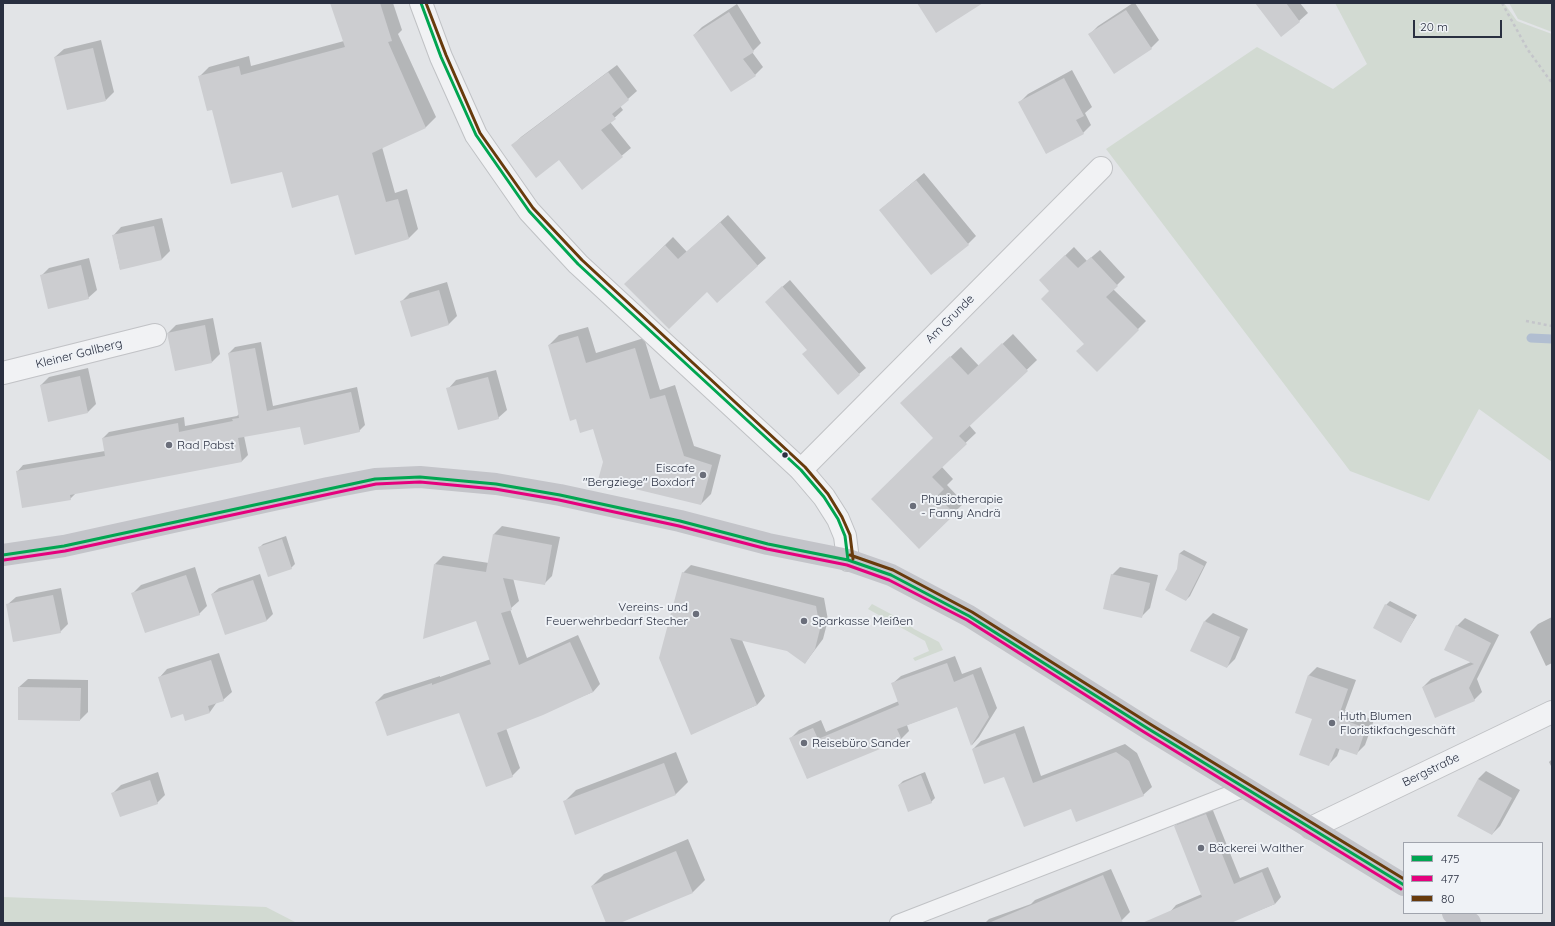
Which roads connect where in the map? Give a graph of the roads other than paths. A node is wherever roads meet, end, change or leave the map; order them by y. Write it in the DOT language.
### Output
graph roads {
  1 [pos="421,3"];
  2 [pos="1102,168"];
  3 [pos="155,335"];
  4 [pos="3,373"];
  5 [pos="801,470"];
  6 [pos="3,555"];
  7 [pos="848,560"];
  8 [pos="1552,712"];
  9 [pos="1246,788"];
  10 [pos="1310,828"];
  11 [pos="1403,884"];
  12 [pos="1455,914"];
  13 [pos="898,923"];
  14 [pos="1470,923"];
  1 -- 5 [label="street"];
  2 -- 5 [label="street, Am Grunde"];
  3 -- 4 [label="street, Kleiner Gallberg"];
  5 -- 7 [label="street"];
  6 -- 7 [label="main road"];
  7 -- 9 [label="main road"];
  8 -- 10 [label="street, Bergstraße"];
  9 -- 10 [label="main road"];
  9 -- 13 [label="lane"];
  10 -- 11 [label="main road"];
  12 -- 14 [label="main road"];
}
